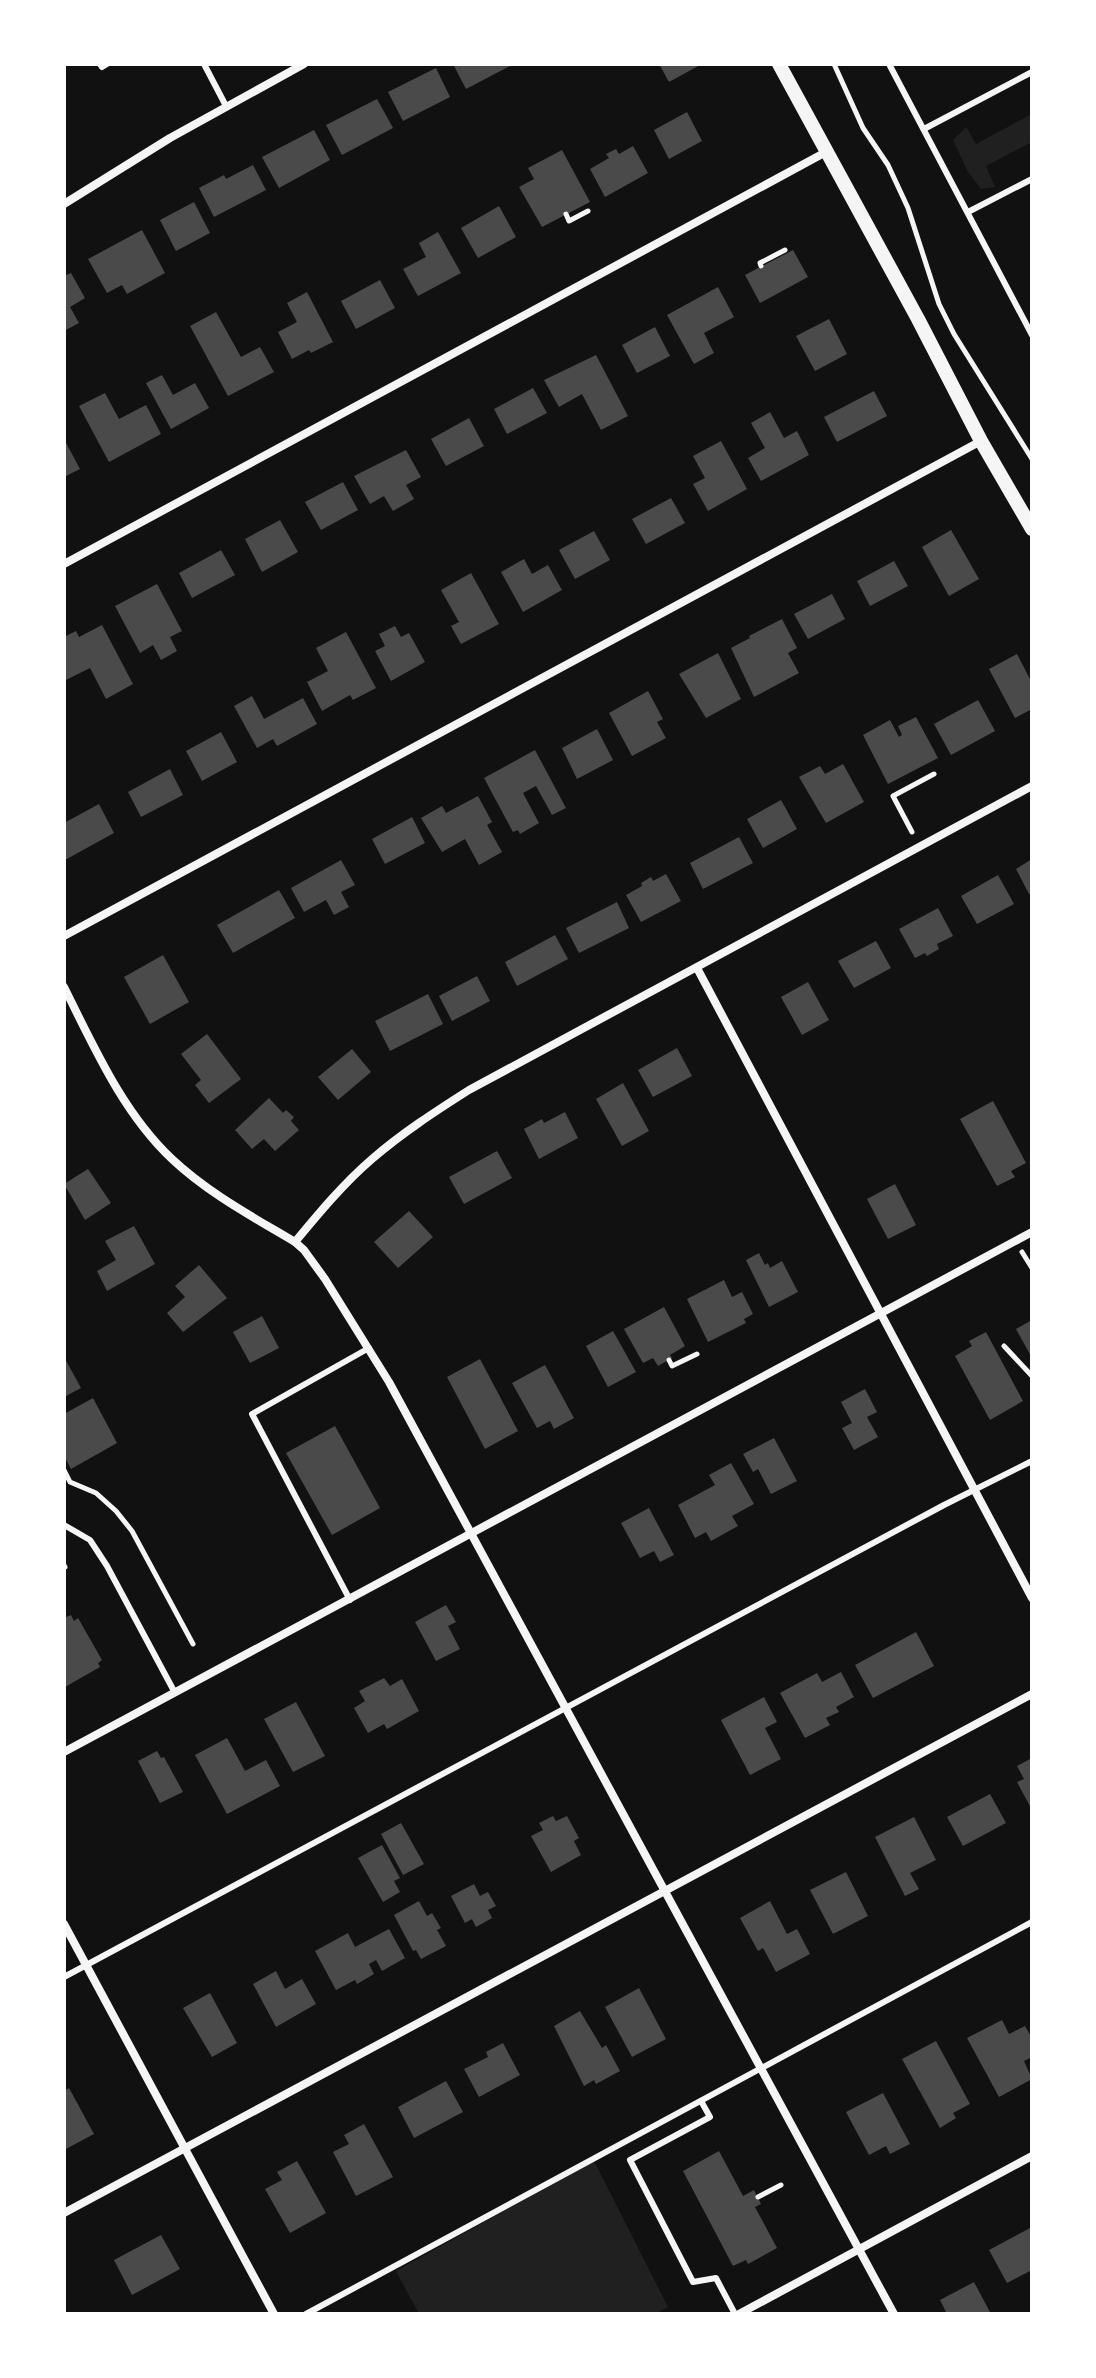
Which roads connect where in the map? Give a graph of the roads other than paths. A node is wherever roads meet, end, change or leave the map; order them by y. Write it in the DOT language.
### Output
graph roads {
  1 [pos="100,64"];
  2 [pos="107,64"];
  3 [pos="204,64"];
  4 [pos="304,64"];
  5 [pos="779,64"];
  6 [pos="889,64"];
  7 [pos="1032,72"];
  8 [pos="226,106"];
  9 [pos="924,129"];
  10 [pos="826,152"];
  11 [pos="1032,179"];
  12 [pos="64,204"];
  13 [pos="968,212"];
  14 [pos="1032,335"];
  15 [pos="981,441"];
  16 [pos="1032,529"];
  17 [pos="64,564"];
  18 [pos="1032,786"];
  19 [pos="64,936"];
  20 [pos="697,968"];
  21 [pos="64,987"];
  22 [pos="1032,1232"];
  23 [pos="295,1242"];
  24 [pos="881,1315"];
  25 [pos="369,1348"];
  26 [pos="1032,1461"];
  27 [pos="974,1490"];
  28 [pos="64,1525"];
  29 [pos="472,1534"];
  30 [pos="1032,1598"];
  31 [pos="350,1600"];
  32 [pos="175,1693"];
  33 [pos="1032,1694"];
  34 [pos="567,1710"];
  35 [pos="64,1752"];
  36 [pos="664,1890"];
  37 [pos="1032,1922"];
  38 [pos="64,1924"];
  39 [pos="86,1966"];
  40 [pos="64,1977"];
  41 [pos="761,2068"];
  42 [pos="701,2101"];
  43 [pos="185,2148"];
  44 [pos="1032,2156"];
  45 [pos="64,2213"];
  46 [pos="859,2249"];
  47 [pos="274,2314"];
  48 [pos="306,2314"];
  49 [pos="737,2314"];
  50 [pos="894,2314"];
  1 -- 2 [label="lane"];
  3 -- 8 [label="lane"];
  4 -- 8 [label="street"];
  5 -- 10 [label="street"];
  6 -- 9 [label="lane"];
  7 -- 9 [label="lane"];
  8 -- 12 [label="street"];
  9 -- 13 [label="lane"];
  10 -- 15 [label="street"];
  10 -- 17 [label="street"];
  11 -- 13 [label="lane"];
  13 -- 14 [label="lane"];
  15 -- 16 [label="street"];
  15 -- 19 [label="street"];
  18 -- 20 [label="street"];
  20 -- 23 [label="street"];
  20 -- 24 [label="street"];
  21 -- 23 [label="street"];
  22 -- 24 [label="street"];
  23 -- 25 [label="street"];
  24 -- 27 [label="street"];
  24 -- 29 [label="street"];
  25 -- 29 [label="street"];
  25 -- 31 [label="lane"];
  26 -- 27 [label="lane"];
  27 -- 30 [label="street"];
  27 -- 34 [label="lane"];
  28 -- 32 [label="lane"];
  29 -- 31 [label="street"];
  29 -- 34 [label="street"];
  31 -- 32 [label="street"];
  32 -- 35 [label="street"];
  33 -- 36 [label="street"];
  34 -- 36 [label="street"];
  34 -- 39 [label="lane"];
  36 -- 41 [label="street"];
  36 -- 43 [label="street"];
  37 -- 41 [label="lane"];
  38 -- 39 [label="street"];
  39 -- 40 [label="lane"];
  39 -- 43 [label="street"];
  41 -- 42 [label="lane"];
  41 -- 46 [label="street"];
  42 -- 48 [label="lane"];
  42 -- 49 [label="lane"];
  43 -- 45 [label="street"];
  43 -- 47 [label="street"];
  44 -- 46 [label="street"];
  46 -- 49 [label="street"];
  46 -- 50 [label="street"];
}
